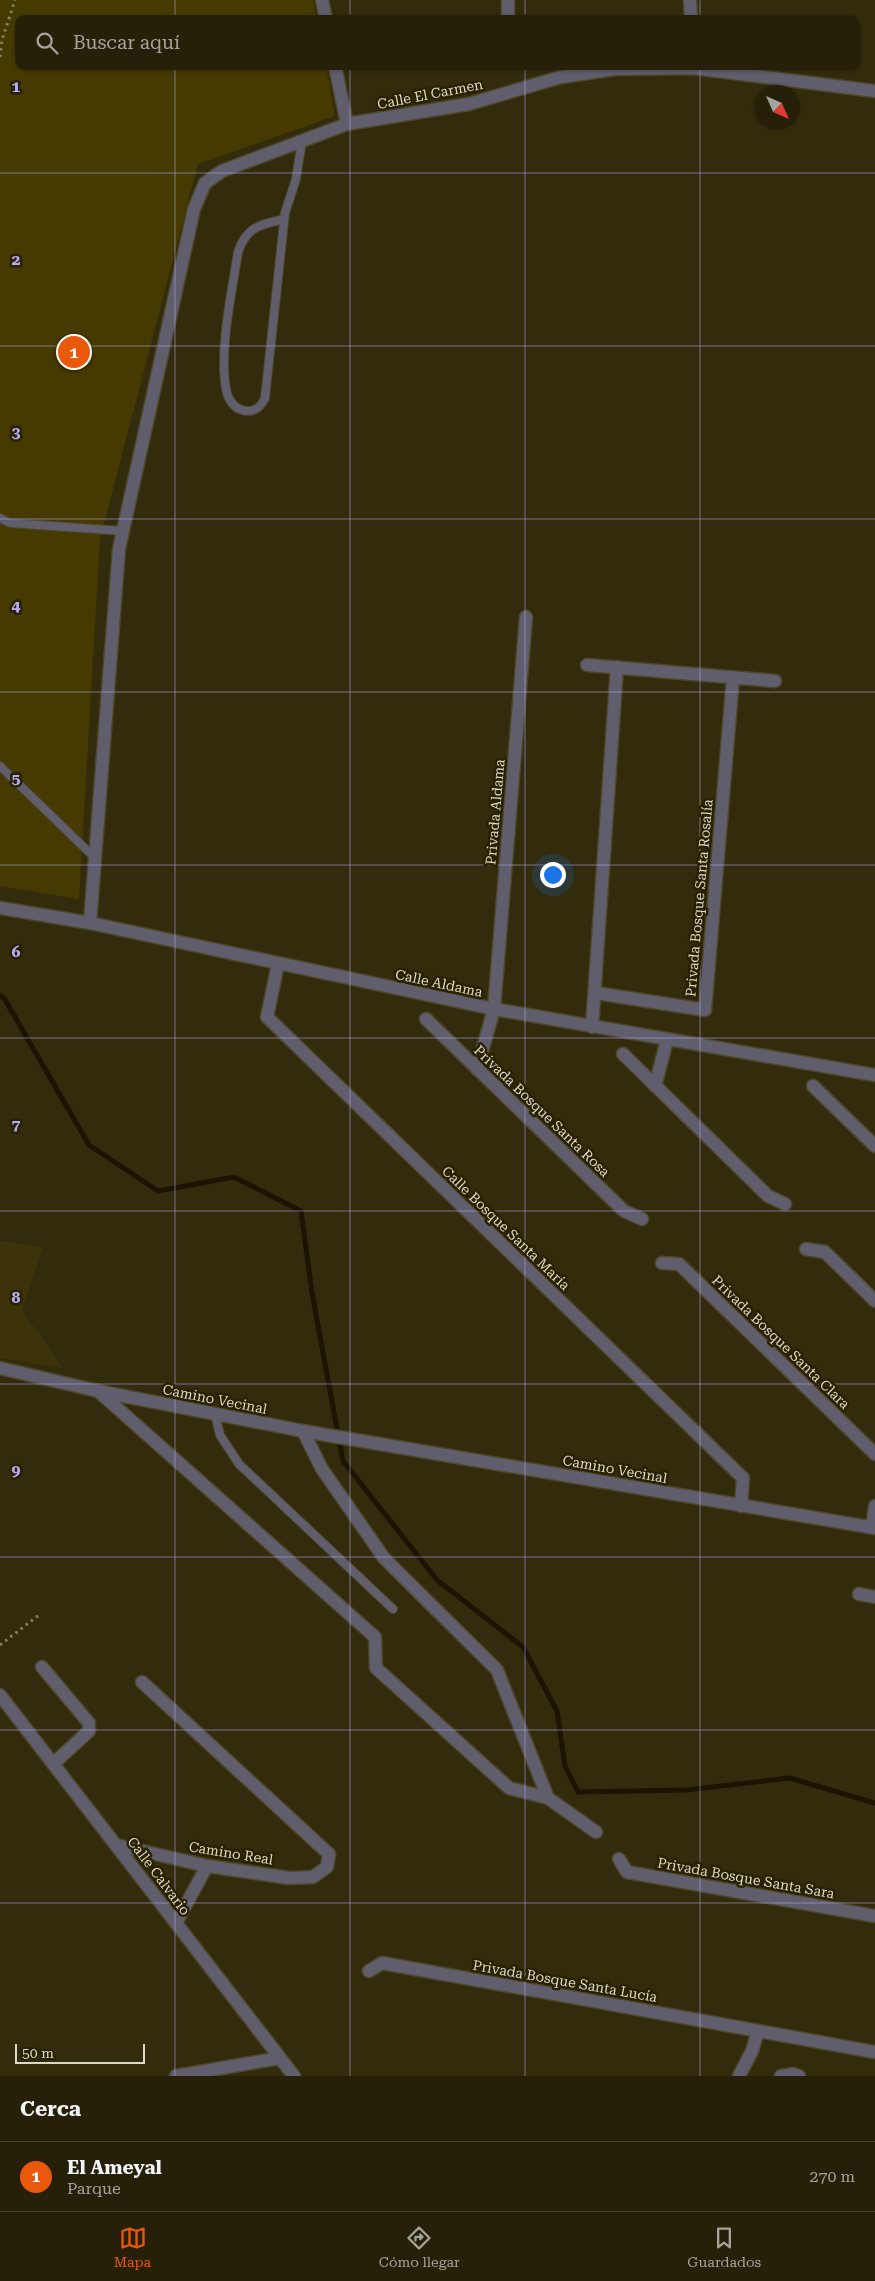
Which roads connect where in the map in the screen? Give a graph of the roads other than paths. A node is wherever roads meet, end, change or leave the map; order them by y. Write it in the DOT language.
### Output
graph roads {
  1 [pos="322,0"];
  2 [pos="508,0"];
  3 [pos="690,0"];
  4 [pos="325,15"];
  5 [pos="508,15"];
  6 [pos="691,15"];
  7 [pos="336,70"];
  8 [pos="606,70"];
  9 [pos="716,70"];
  10 [pos="875,91"];
  11 [pos="347,124"];
  12 [pos="302,141"];
  13 [pos="284,219"];
  14 [pos="0,518"];
  15 [pos="123,531"];
  16 [pos="526,617"];
  17 [pos="587,666"];
  18 [pos="617,667"];
  19 [pos="732,678"];
  20 [pos="775,681"];
  21 [pos="0,766"];
  22 [pos="96,858"];
  23 [pos="0,908"];
  24 [pos="90,923"];
  25 [pos="278,964"];
  26 [pos="596,993"];
  27 [pos="494,1010"];
  28 [pos="426,1019"];
  29 [pos="592,1027"];
  30 [pos="667,1040"];
  31 [pos="623,1054"];
  32 [pos="477,1068"];
  33 [pos="875,1075"];
  34 [pos="656,1086"];
  35 [pos="813,1086"];
  36 [pos="875,1146"];
  37 [pos="784,1204"];
  38 [pos="642,1218"];
  39 [pos="806,1249"];
  40 [pos="662,1263"];
  41 [pos="875,1301"];
  42 [pos="0,1368"];
  43 [pos="98,1390"];
  44 [pos="216,1414"];
  45 [pos="303,1431"];
  46 [pos="875,1454"];
  47 [pos="741,1506"];
  48 [pos="875,1506"];
  49 [pos="873,1527"];
  50 [pos="859,1594"];
  51 [pos="875,1598"];
  52 [pos="394,1609"];
  53 [pos="42,1666"];
  54 [pos="142,1682"];
  55 [pos="0,1695"];
  56 [pos="53,1764"];
  57 [pos="548,1798"];
  58 [pos="596,1832"];
  59 [pos="116,1845"];
  60 [pos="620,1859"];
  61 [pos="207,1866"];
  62 [pos="875,1916"];
  63 [pos="176,1923"];
  64 [pos="369,1971"];
  65 [pos="758,2031"];
  66 [pos="875,2052"];
  67 [pos="280,2058"];
  68 [pos="214,2073"];
  69 [pos="176,2076"];
  70 [pos="294,2076"];
  71 [pos="739,2076"];
  72 [pos="781,2076"];
  73 [pos="799,2076"];
  1 -- 4 [label="street"];
  2 -- 5 [label="street"];
  3 -- 6 [label="street"];
  7 -- 11 [label="street"];
  8 -- 11 [label="street, Calle El Carmen"];
  9 -- 10 [label="street, Calle El Carmen"];
  11 -- 12 [label="street, Calle El Carmen"];
  12 -- 13 [label="lane"];
  12 -- 15 [label="street, Calle El Carmen"];
  13 -- 13 [label="lane"];
  14 -- 15 [label="lane"];
  15 -- 22 [label="street, Calle El Carmen"];
  16 -- 27 [label="street, Privada Aldama"];
  17 -- 18 [label="street"];
  18 -- 19 [label="street"];
  18 -- 26 [label="street"];
  19 -- 20 [label="street"];
  19 -- 26 [label="street, Privada Bosque Santa Rosalía"];
  21 -- 22 [label="lane"];
  22 -- 24 [label="street, Calle El Carmen"];
  23 -- 24 [label="street, Calle Aldama"];
  24 -- 25 [label="street, Calle Aldama"];
  25 -- 27 [label="street, Calle Aldama"];
  25 -- 47 [label="street, Calle Bosque Santa María"];
  26 -- 29 [label="street"];
  27 -- 29 [label="street, Calle Aldama"];
  27 -- 32 [label="street, Privada Aldama"];
  28 -- 32 [label="street, Privada Bosque Santa Rosa"];
  29 -- 30 [label="street, Calle Aldama"];
  30 -- 33 [label="street, Calle Aldama"];
  30 -- 34 [label="street"];
  31 -- 34 [label="street"];
  32 -- 38 [label="street, Privada Bosque Santa Rosa"];
  34 -- 37 [label="street"];
  35 -- 36 [label="street"];
  39 -- 41 [label="street"];
  40 -- 46 [label="street, Privada Bosque Santa Clara"];
  42 -- 43 [label="street, Camino Vecinal"];
  43 -- 44 [label="street, Camino Vecinal"];
  43 -- 57 [label="street"];
  44 -- 45 [label="street, Camino Vecinal"];
  44 -- 52 [label="lane"];
  45 -- 47 [label="street, Camino Vecinal"];
  45 -- 57 [label="street"];
  47 -- 49 [label="street, Camino Vecinal"];
  48 -- 49 [label="street"];
  50 -- 51 [label="street"];
  53 -- 56 [label="street"];
  54 -- 61 [label="street, Camino Real"];
  55 -- 56 [label="street, Calle Calvario"];
  56 -- 59 [label="street, Calle Calvario"];
  57 -- 58 [label="street"];
  59 -- 61 [label="street, Camino Real"];
  59 -- 63 [label="street, Calle Calvario"];
  60 -- 62 [label="street, Privada Bosque Santa Sara"];
  61 -- 63 [label="street"];
  63 -- 67 [label="street, Calle Calvario"];
  64 -- 65 [label="street, Privada Bosque Santa Lucía"];
  65 -- 66 [label="street, Privada Bosque Santa Lucía"];
  65 -- 71 [label="street"];
  67 -- 68 [label="street"];
  67 -- 70 [label="street, Calle Calvario"];
  68 -- 69 [label="street"];
  72 -- 73 [label="street"];
}
